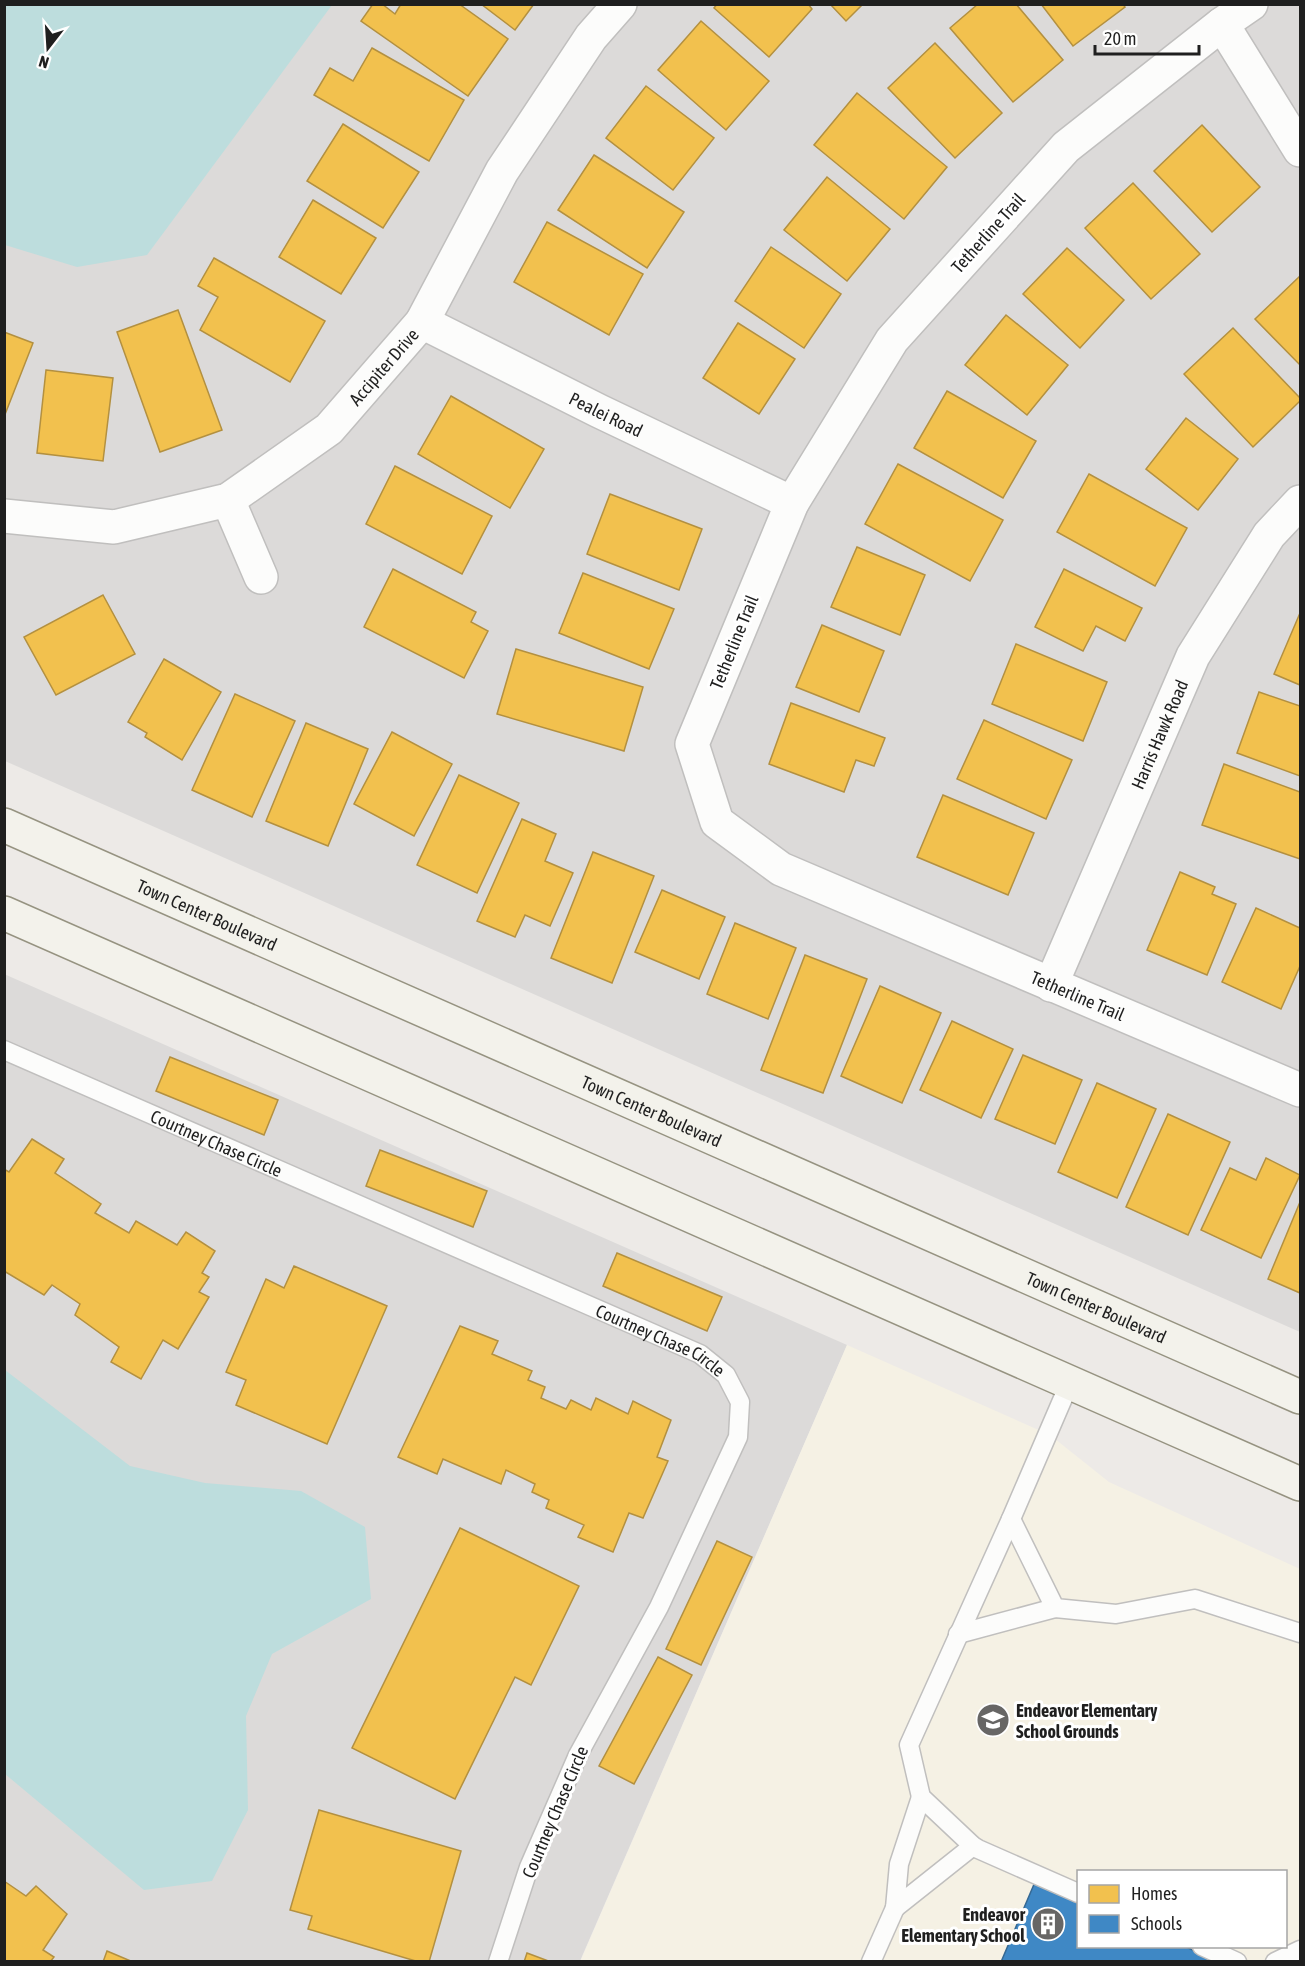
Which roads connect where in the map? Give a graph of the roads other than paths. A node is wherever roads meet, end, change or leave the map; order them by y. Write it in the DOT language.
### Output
graph roads {
  1 [pos="620,4"];
  2 [pos="1251,4"];
  3 [pos="1222,24"];
  4 [pos="1300,150"];
  5 [pos="422,322"];
  6 [pos="228,500"];
  7 [pos="1300,502"];
  8 [pos="792,503"];
  9 [pos="4,516"];
  10 [pos="261,577"];
  11 [pos="4,825"];
  12 [pos="4,913"];
  13 [pos="1051,985"];
  14 [pos="4,1050"];
  15 [pos="1300,1090"];
  16 [pos="1070,1382"];
  17 [pos="1300,1397"];
  18 [pos="1300,1484"];
  19 [pos="1011,1519"];
  20 [pos="1055,1608"];
  21 [pos="1300,1633"];
  22 [pos="958,1634"];
  23 [pos="921,1797"];
  24 [pos="973,1846"];
  25 [pos="1077,1893"];
  26 [pos="895,1908"];
  27 [pos="1204,1948"];
  28 [pos="1300,1950"];
  29 [pos="498,1962"];
  30 [pos="871,1962"];
  31 [pos="1237,1962"];
  32 [pos="1275,1962"];
  1 -- 5 [label="street, Accipiter Drive"];
  2 -- 3 [label="street, Tetherline Trail"];
  3 -- 4 [label="street"];
  3 -- 8 [label="street, Tetherline Trail"];
  5 -- 6 [label="street, Accipiter Drive"];
  5 -- 8 [label="street, Pealei Road"];
  6 -- 9 [label="street, Accipiter Drive"];
  6 -- 10 [label="street"];
  7 -- 13 [label="street, Harris Hawk Road"];
  8 -- 13 [label="street, Tetherline Trail"];
  11 -- 17 [label="main road, Town Center Boulevard"];
  12 -- 16 [label="main road"];
  13 -- 15 [label="street, Tetherline Trail"];
  14 -- 29 [label="lane, Courtney Chase Circle"];
  16 -- 18 [label="main road"];
  16 -- 19 [label="lane"];
  19 -- 20 [label="lane"];
  19 -- 22 [label="lane"];
  20 -- 21 [label="lane"];
  20 -- 22 [label="lane"];
  22 -- 23 [label="lane"];
  23 -- 24 [label="lane"];
  23 -- 26 [label="lane"];
  24 -- 25 [label="lane"];
  24 -- 26 [label="lane"];
  26 -- 30 [label="lane"];
  27 -- 31 [label="lane"];
  28 -- 32 [label="lane"];
}
